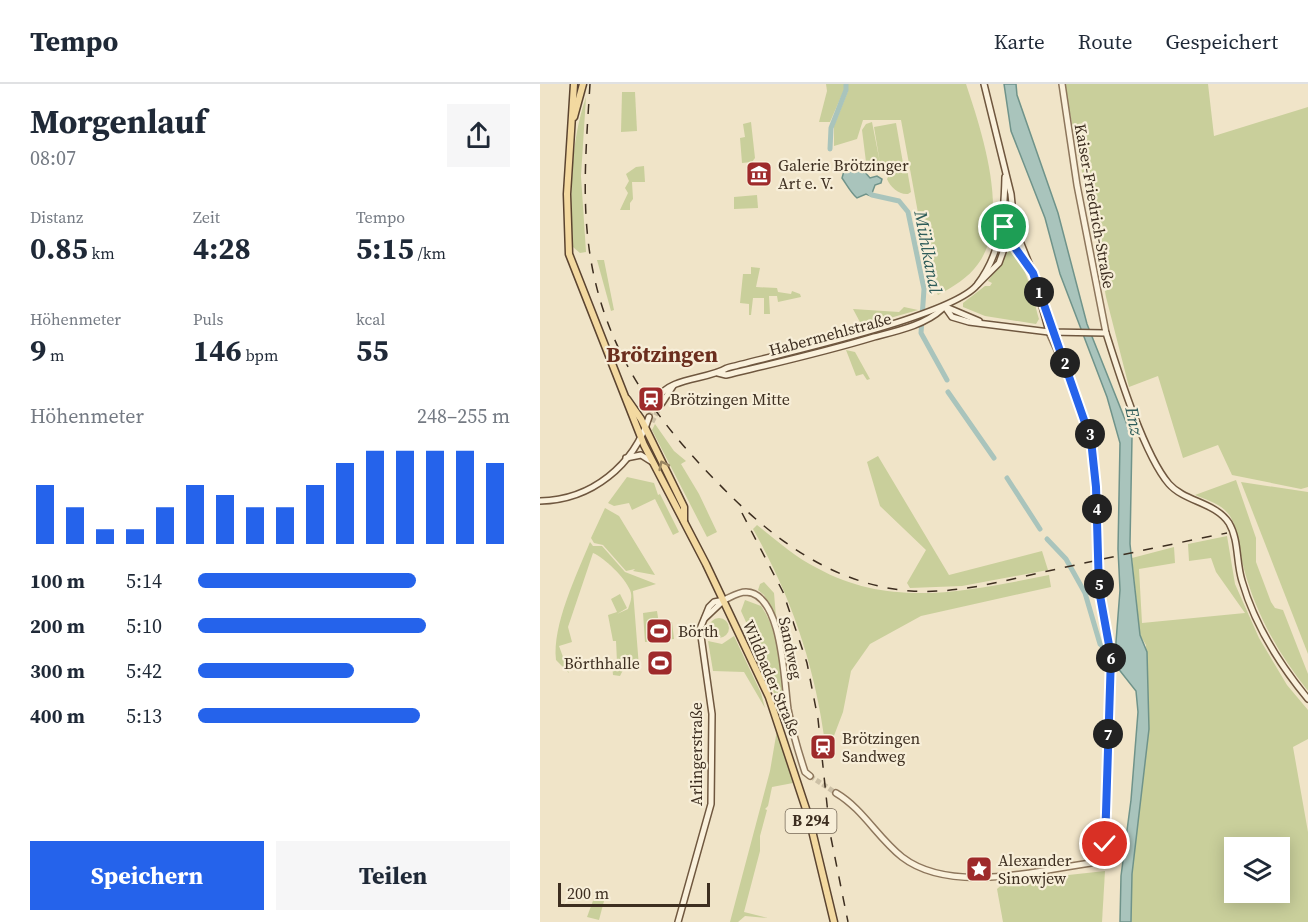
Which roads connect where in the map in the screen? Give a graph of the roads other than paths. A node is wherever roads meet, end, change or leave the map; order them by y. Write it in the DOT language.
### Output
graph roads {
  1 [pos="574,84"];
  2 [pos="583,84"];
  3 [pos="984,84"];
  4 [pos="1062,84"];
  5 [pos="572,123"];
  6 [pos="1005,177"];
  7 [pos="1004,220"];
  8 [pos="1012,222"];
  9 [pos="1008,238"];
  10 [pos="1030,267"];
  11 [pos="977,284"];
  12 [pos="945,307"];
  13 [pos="932,314"];
  14 [pos="1052,332"];
  15 [pos="1106,333"];
  16 [pos="718,373"];
  17 [pos="627,398"];
  18 [pos="660,401"];
  19 [pos="650,419"];
  20 [pos="645,429"];
  21 [pos="641,438"];
  22 [pos="626,458"];
  23 [pos="652,462"];
  24 [pos="540,501"];
  25 [pos="684,521"];
  26 [pos="724,600"];
  27 [pos="1308,699"];
  28 [pos="810,776"];
  29 [pos="839,794"];
  30 [pos="678,922"];
  31 [pos="834,922"];
  1 -- 5 [label="main road, B 294"];
  2 -- 5 [label="main road, B 294"];
  3 -- 6 [label="main road, Habermehlstraße"];
  4 -- 15 [label="main road, Kaiser-Friedrich-Straße"];
  5 -- 17 [label="main road, B 294"];
  6 -- 7 [label="main road, Habermehlstraße"];
  6 -- 8 [label="main road, Habermehlstraße"];
  7 -- 9 [label="main road, Habermehlstraße"];
  7 -- 11 [label="main road, Habermehlstraße"];
  8 -- 9 [label="main road, Habermehlstraße"];
  8 -- 10 [label="main road"];
  9 -- 10 [label="main road"];
  9 -- 11 [label="main road, Habermehlstraße"];
  10 -- 14 [label="main road"];
  11 -- 12 [label="main road, Habermehlstraße"];
  12 -- 13 [label="main road, Habermehlstraße"];
  12 -- 14 [label="main road"];
  13 -- 16 [label="main road, Habermehlstraße"];
  13 -- 16 [label="main road, Habermehlstraße"];
  14 -- 15 [label="main road"];
  14 -- 29 [label="main road"];
  15 -- 27 [label="main road, Kaiser-Friedrich-Straße"];
  16 -- 18 [label="main road, Habermehlstraße"];
  17 -- 20 [label="main road, B 294"];
  17 -- 21 [label="main road, B 294"];
  19 -- 20 [label="main road"];
  20 -- 21 [label="main road"];
  25 -- 20 [label="main road, Wildbader Straße / B 294, one-way"];
  21 -- 22 [label="main road"];
  21 -- 23 [label="main road, Wildbader Straße / B 294"];
  22 -- 23 [label="main road"];
  22 -- 24 [label="main road"];
  23 -- 25 [label="main road, Wildbader Straße / B 294"];
  25 -- 26 [label="main road, Wildbader Straße / B 294"];
  26 -- 28 [label="main road, Sandweg"];
  26 -- 30 [label="main road, Arlingerstraße"];
  26 -- 31 [label="main road, Wildbader Straße / B 294"];
}
